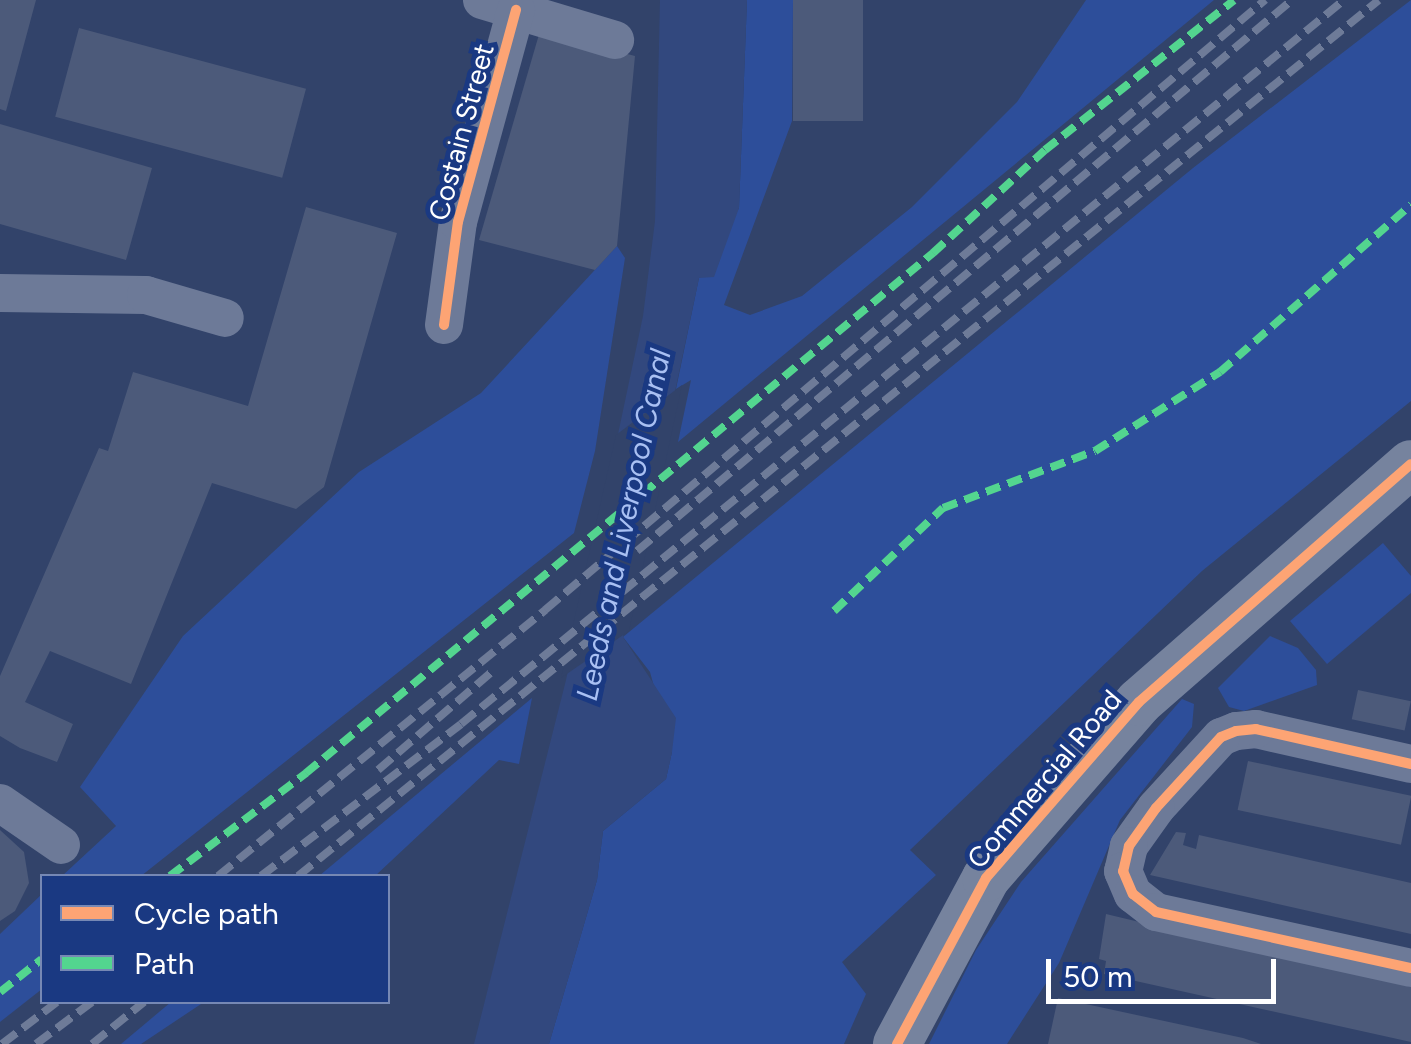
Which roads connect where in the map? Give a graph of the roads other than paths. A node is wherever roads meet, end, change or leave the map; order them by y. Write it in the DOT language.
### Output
graph roads {
  1 [pos="499,5"];
  2 [pos="615,40"];
  3 [pos="0,294"];
  4 [pos="226,318"];
  5 [pos="444,325"];
  6 [pos="1411,464"];
  7 [pos="1411,764"];
  8 [pos="0,803"];
  9 [pos="61,845"];
  10 [pos="1411,968"];
  11 [pos="897,1044"];
  1 -- 2 [label="street"];
  1 -- 5 [label="street, Costain Street"];
  3 -- 4 [label="street"];
  6 -- 11 [label="main road, Commercial Road"];
  7 -- 10 [label="street"];
  8 -- 9 [label="street"];
}
